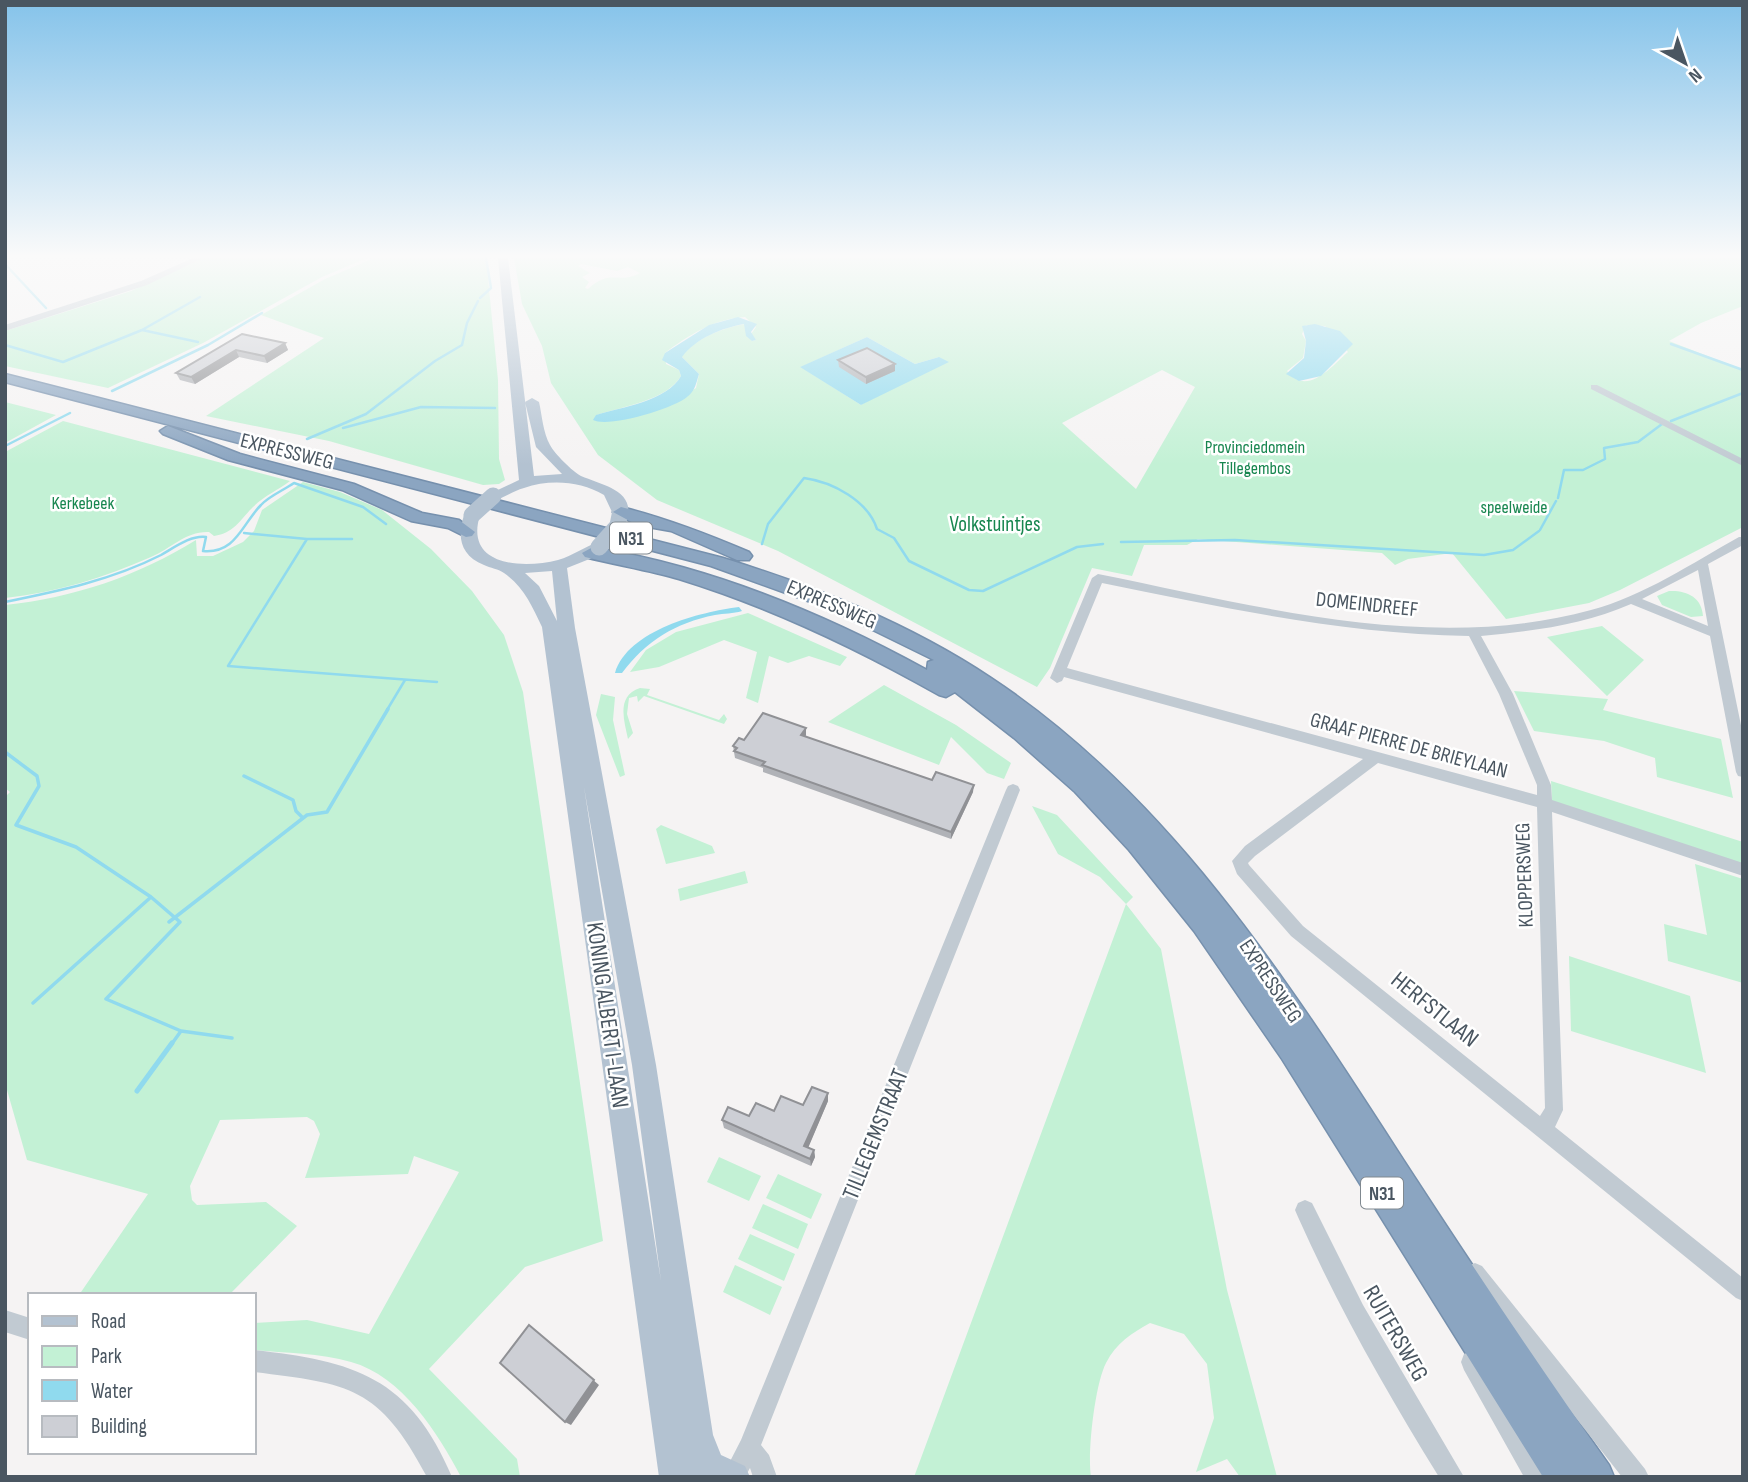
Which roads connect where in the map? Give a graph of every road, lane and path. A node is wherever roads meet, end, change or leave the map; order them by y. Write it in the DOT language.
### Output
graph roads {
  1 [pos="512,327"];
  2 [pos="517,327"];
  3 [pos="5,377"];
  4 [pos="1594,387"];
  5 [pos="5,389"];
  6 [pos="165,424"];
  7 [pos="1743,463"];
  8 [pos="574,478"];
  9 [pos="527,482"];
  10 [pos="498,493"];
  11 [pos="619,520"];
  12 [pos="466,533"];
  13 [pos="1743,540"];
  14 [pos="595,550"];
  15 [pos="1702,562"];
  16 [pos="559,565"];
  17 [pos="509,568"];
  18 [pos="1632,600"];
  19 [pos="1473,632"];
  20 [pos="1714,634"];
  21 [pos="1059,675"];
  22 [pos="983,682"];
  23 [pos="1004,718"];
  24 [pos="1375,758"];
  25 [pos="1743,772"];
  26 [pos="1013,790"];
  27 [pos="1545,804"];
  28 [pos="1743,870"];
  29 [pos="1542,1129"];
  30 [pos="1381,1191"];
  31 [pos="1418,1207"];
  32 [pos="1305,1210"];
  33 [pos="1743,1291"];
  34 [pos="5,1321"];
  35 [pos="28,1328"];
  36 [pos="256,1361"];
  37 [pos="749,1448"];
  38 [pos="715,1474"];
  39 [pos="440,1477"];
  40 [pos="675,1477"];
  41 [pos="765,1477"];
  42 [pos="1452,1477"];
  43 [pos="1536,1477"];
  44 [pos="1564,1477"];
  45 [pos="1597,1477"];
  46 [pos="1637,1477"];
  1 -- 9 [label="main road"];
  2 -- 8 [label="main road"];
  3 -- 6 [label="highway, EXPRESSWEG / N31"];
  4 -- 7 [label="street"];
  5 -- 6 [label="highway, EXPRESSWEG / N31"];
  6 -- 10 [label="highway, N31"];
  6 -- 12 [label="highway, N31"];
  6 -- 22 [label="highway, EXPRESSWEG / N31"];
  6 -- 23 [label="highway, EXPRESSWEG / N31"];
  8 -- 9 [label="main road"];
  8 -- 11 [label="main road"];
  9 -- 10 [label="main road"];
  10 -- 12 [label="main road, bridge"];
  11 -- 14 [label="main road, KONING ALBERT I-LAAN, bridge"];
  11 -- 22 [label="highway, N31"];
  12 -- 17 [label="main road, KONING ALBERT I-LAAN"];
  13 -- 15 [label="street, DOMEINDREEF"];
  14 -- 16 [label="main road, KONING ALBERT I-LAAN"];
  14 -- 23 [label="highway, N31"];
  15 -- 18 [label="street, DOMEINDREEF"];
  15 -- 20 [label="street"];
  16 -- 17 [label="main road, KONING ALBERT I-LAAN"];
  16 -- 38 [label="main road, KONING ALBERT I-LAAN"];
  17 -- 40 [label="main road, KONING ALBERT I-LAAN"];
  18 -- 19 [label="street, DOMEINDREEF"];
  18 -- 20 [label="street"];
  19 -- 21 [label="street, DOMEINDREEF"];
  19 -- 27 [label="street, KLOPPERSWEG"];
  20 -- 25 [label="street"];
  21 -- 24 [label="street, GRAAF PIERRE DE BRIEYLAAN"];
  22 -- 31 [label="highway, EXPRESSWEG / N31"];
  23 -- 30 [label="highway, EXPRESSWEG / N31"];
  24 -- 27 [label="street, GRAAF PIERRE DE BRIEYLAAN"];
  24 -- 29 [label="street, HERFSTLAAN"];
  26 -- 37 [label="street, TILLEGEMSTRAAT"];
  27 -- 28 [label="street, GRAAF PIERRE DE BRIEYLAAN"];
  27 -- 29 [label="street, KLOPPERSWEG"];
  29 -- 33 [label="street, HERFSTLAAN"];
  30 -- 43 [label="street, EXPRESSWEG"];
  30 -- 44 [label="highway, EXPRESSWEG / N31"];
  31 -- 45 [label="highway, EXPRESSWEG / N31"];
  31 -- 46 [label="street, EXPRESSWEG"];
  32 -- 42 [label="street, RUITERSWEG"];
  34 -- 35 [label="street"];
  36 -- 39 [label="street"];
  37 -- 38 [label="street, TILLEGEMSTRAAT"];
  37 -- 41 [label="street"];
}
